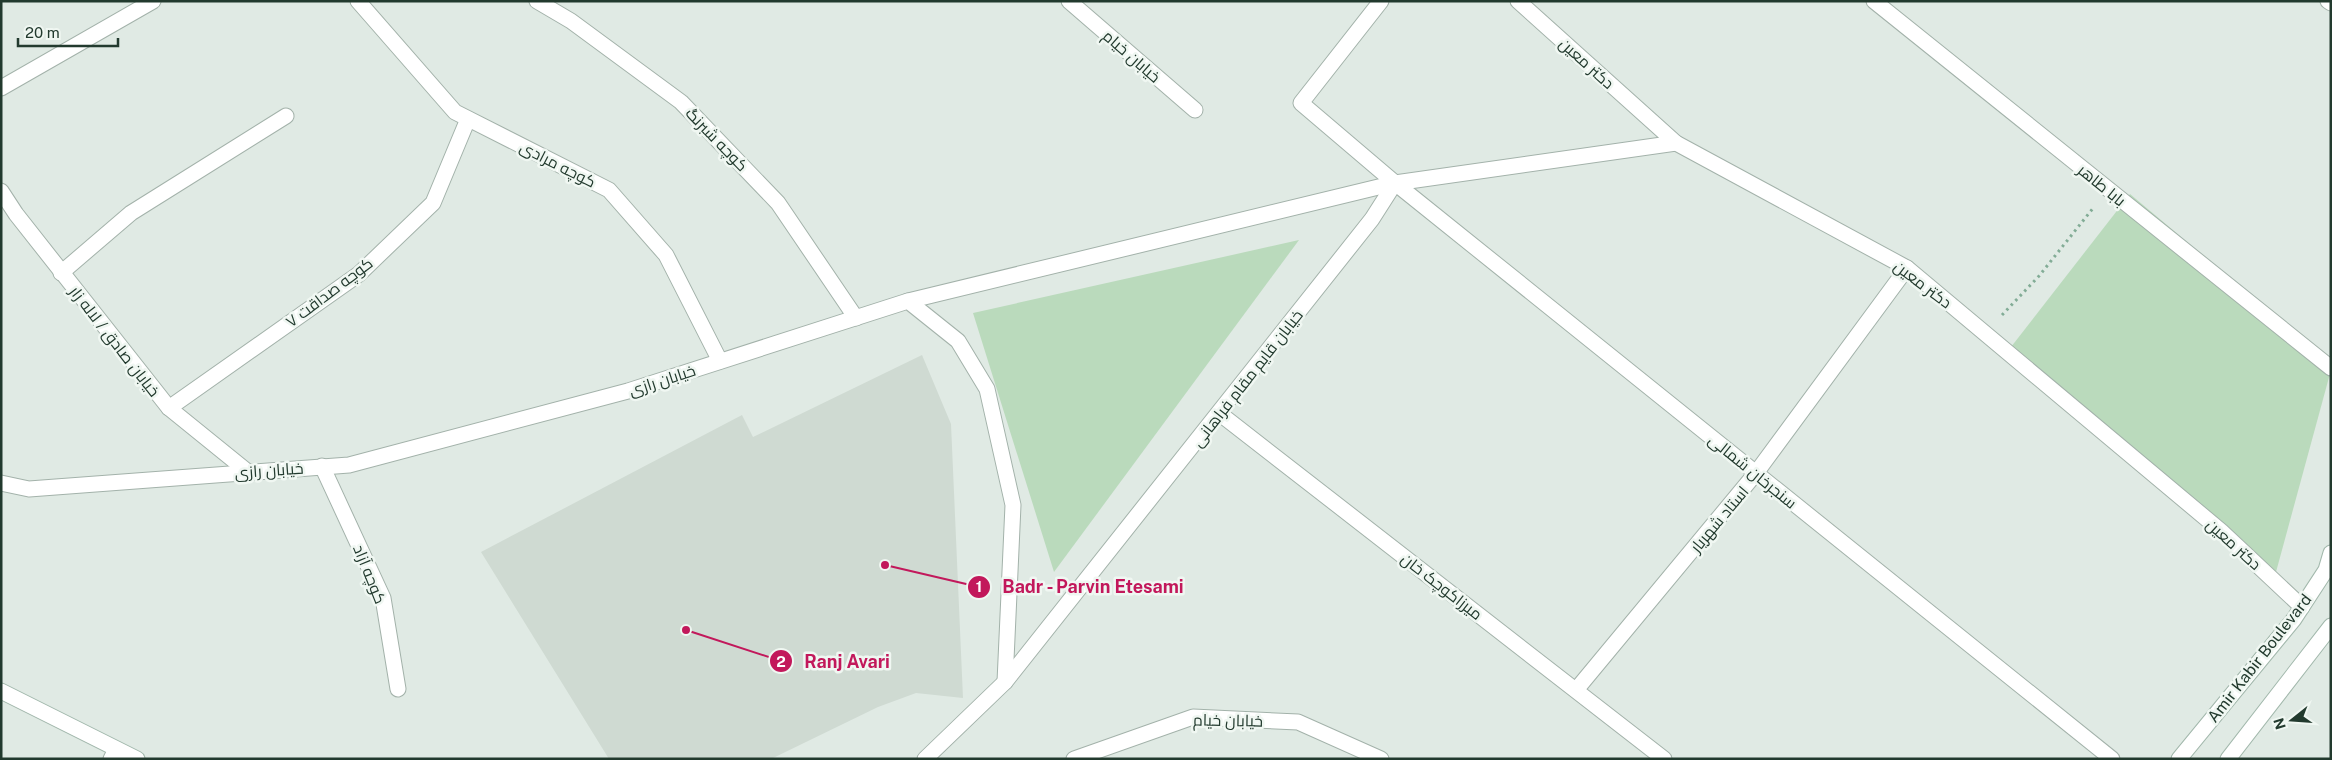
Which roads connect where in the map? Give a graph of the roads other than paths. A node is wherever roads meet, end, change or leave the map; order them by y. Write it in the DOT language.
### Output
graph roads {
  1 [pos="153,1"];
  2 [pos="358,1"];
  3 [pos="537,1"];
  4 [pos="1069,1"];
  5 [pos="1381,1"];
  6 [pos="1518,1"];
  7 [pos="1874,1"];
  8 [pos="1,88"];
  9 [pos="1195,110"];
  10 [pos="286,116"];
  11 [pos="468,119"];
  12 [pos="1676,143"];
  13 [pos="1395,183"];
  14 [pos="1,191"];
  15 [pos="1907,268"];
  16 [pos="61,273"];
  17 [pos="908,301"];
  18 [pos="856,318"];
  19 [pos="720,361"];
  20 [pos="2331,368"];
  21 [pos="168,408"];
  22 [pos="1219,413"];
  23 [pos="322,466"];
  24 [pos="248,472"];
  25 [pos="1756,473"];
  26 [pos="1,483"];
  27 [pos="2331,553"];
  28 [pos="2302,607"];
  29 [pos="2331,626"];
  30 [pos="1005,682"];
  31 [pos="398,689"];
  32 [pos="1576,690"];
  33 [pos="1,691"];
  34 [pos="114,754"];
  35 [pos="137,759"];
  36 [pos="925,759"];
  37 [pos="1074,759"];
  38 [pos="1381,759"];
  39 [pos="1664,759"];
  40 [pos="2112,759"];
  41 [pos="2178,759"];
  42 [pos="2228,759"];
  1 -- 8 [label="street"];
  2 -- 11 [label="street, کوچه مرادی"];
  3 -- 18 [label="street, کوچه شبرنگ"];
  4 -- 9 [label="street, خیابان خیام"];
  5 -- 13 [label="street"];
  6 -- 12 [label="street, دکتر معین"];
  7 -- 20 [label="street, بابا طاهر"];
  10 -- 16 [label="street"];
  11 -- 19 [label="street, کوچه مرادی"];
  11 -- 21 [label="street, کوچه صداقت ۷"];
  12 -- 13 [label="street, خیابان رازی"];
  12 -- 15 [label="street, دکتر معین"];
  13 -- 17 [label="street, خیابان رازی"];
  13 -- 22 [label="street, خیابان قایم مقام فراهانی"];
  13 -- 25 [label="street, سنجرخان شمالی"];
  14 -- 16 [label="street, خیابان صادق / لاله زار"];
  15 -- 25 [label="street, استاد شهریار"];
  15 -- 28 [label="street, دکتر معین"];
  16 -- 21 [label="street, خیابان صادق / لاله زار"];
  17 -- 18 [label="street, خیابان رازی"];
  17 -- 30 [label="street"];
  18 -- 19 [label="street, خیابان رازی"];
  19 -- 23 [label="street, خیابان رازی"];
  21 -- 24 [label="street, خیابان صادق / لاله زار"];
  22 -- 30 [label="street, خیابان قایم مقام فراهانی"];
  22 -- 32 [label="street, میرزاکوچک خان"];
  23 -- 24 [label="street, خیابان رازی"];
  23 -- 31 [label="street, کوچه آزاد"];
  24 -- 26 [label="street, خیابان رازی"];
  25 -- 32 [label="street, استاد شهریار"];
  25 -- 40 [label="street, سنجرخان شمالی"];
  27 -- 28 [label="street, Amir Kabir Boulevard"];
  28 -- 41 [label="street, Amir Kabir Boulevard"];
  29 -- 42 [label="street"];
  30 -- 36 [label="street, خیابان قایم مقام فراهانی"];
  32 -- 39 [label="street, میرزاکوچک خان"];
  33 -- 34 [label="street"];
  34 -- 35 [label="street"];
  37 -- 38 [label="street, خیابان خیام"];
}
